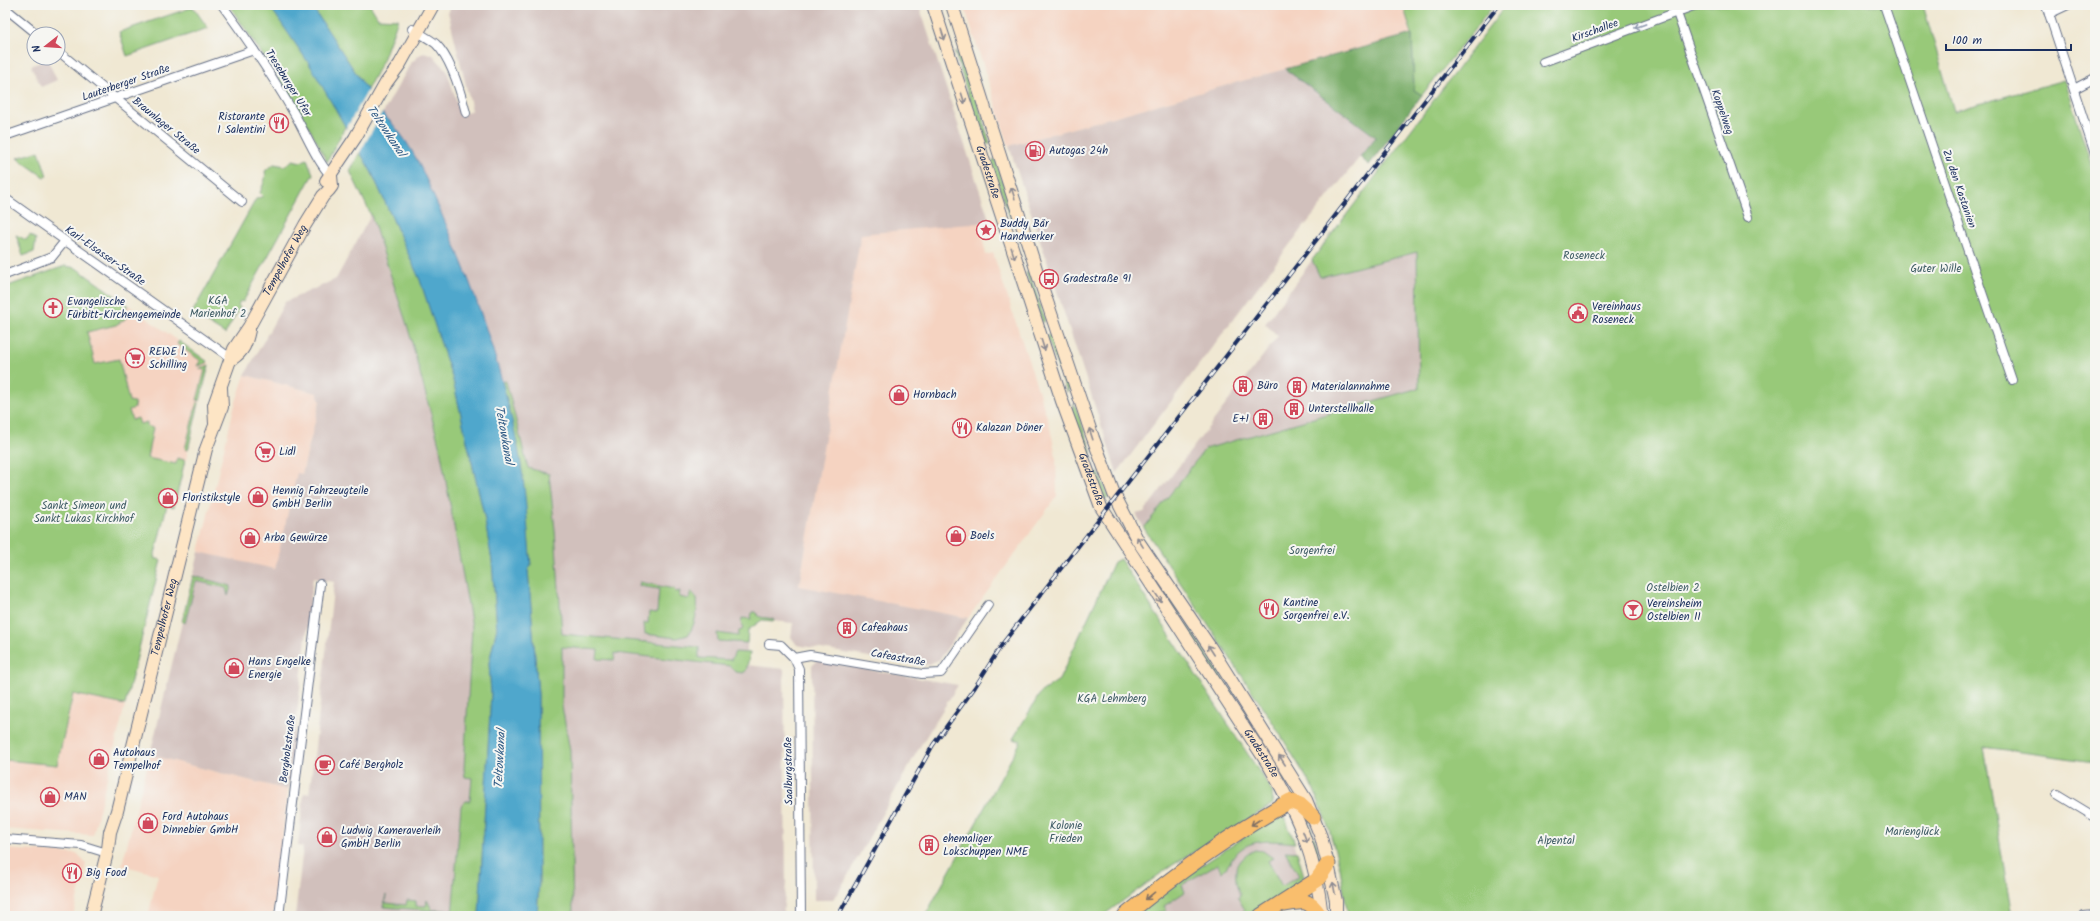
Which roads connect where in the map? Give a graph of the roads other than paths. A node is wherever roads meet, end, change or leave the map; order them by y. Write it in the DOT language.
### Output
graph roads {
  1 [pos="222,5"];
  2 [pos="424,5"];
  3 [pos="433,5"];
  4 [pos="933,5"];
  5 [pos="952,5"];
  6 [pos="1696,5"];
  7 [pos="1884,5"];
  8 [pos="2046,5"];
  9 [pos="2068,5"];
  10 [pos="5,8"];
  11 [pos="1677,13"];
  12 [pos="2049,14"];
  13 [pos="27,26"];
  14 [pos="415,31"];
  15 [pos="254,50"];
  16 [pos="66,58"];
  17 [pos="1543,62"];
  18 [pos="2095,78"];
  19 [pos="2074,89"];
  20 [pos="115,98"];
  21 [pos="466,113"];
  22 [pos="5,136"];
  23 [pos="2095,154"];
  24 [pos="331,176"];
  25 [pos="5,198"];
  26 [pos="242,202"];
  27 [pos="1748,217"];
  28 [pos="65,241"];
  29 [pos="5,275"];
  30 [pos="232,359"];
  31 [pos="2012,380"];
  32 [pos="320,584"];
  33 [pos="988,605"];
  34 [pos="769,644"];
  35 [pos="794,658"];
  36 [pos="2057,794"];
  37 [pos="1290,801"];
  38 [pos="1313,817"];
  39 [pos="2095,818"];
  40 [pos="5,839"];
  41 [pos="107,851"];
  42 [pos="1328,864"];
  43 [pos="1317,880"];
  44 [pos="1280,905"];
  45 [pos="2095,915"];
  46 [pos="91,916"];
  47 [pos="279,916"];
  48 [pos="801,916"];
  49 [pos="1124,916"];
  50 [pos="1261,916"];
  51 [pos="1321,916"];
  52 [pos="1336,916"];
  53 [pos="2084,916"];
  1 -- 15 [label="street, Treseburger Ufer"];
  2 -- 14 [label="main road, Tempelhofer Weg"];
  3 -- 14 [label="main road, Tempelhofer Weg"];
  4 -- 37 [label="main road, Gradestraße, one-way"];
  38 -- 5 [label="main road, Gradestraße, one-way"];
  6 -- 11 [label="street, Kirschallee"];
  7 -- 31 [label="street, Zu den Kastanien"];
  8 -- 12 [label="street"];
  9 -- 12 [label="street"];
  10 -- 13 [label="street"];
  11 -- 17 [label="street, Kirschallee, one-way"];
  11 -- 27 [label="street, Koppelweg"];
  12 -- 19 [label="street"];
  14 -- 21 [label="street"];
  14 -- 24 [label="main road, Tempelhofer Weg"];
  15 -- 20 [label="street, Lauterberger Straße"];
  15 -- 24 [label="street, Treseburger Ufer"];
  16 -- 20 [label="street, Braunlager Straße"];
  18 -- 19 [label="street"];
  19 -- 23 [label="street"];
  20 -- 22 [label="street, Lauterberger Straße"];
  20 -- 26 [label="street, Braunlager Straße"];
  24 -- 30 [label="main road, Tempelhofer Weg"];
  25 -- 28 [label="street, Karl-Elsasser-Straße"];
  28 -- 29 [label="street"];
  28 -- 30 [label="street, Karl-Elsasser-Straße"];
  30 -- 41 [label="main road, Tempelhofer Weg"];
  32 -- 47 [label="street, Bergholzstraße"];
  33 -- 35 [label="street, Cafeastraße"];
  34 -- 35 [label="street, Saalburgstraße"];
  35 -- 48 [label="street, Saalburgstraße"];
  36 -- 39 [label="street"];
  37 -- 38 [label="highway"];
  37 -- 43 [label="main road, Gradestraße, one-way"];
  37 -- 49 [label="highway, one-way"];
  38 -- 42 [label="main road, Gradestraße"];
  40 -- 41 [label="street"];
  41 -- 46 [label="main road, Tempelhofer Weg"];
  42 -- 43 [label="highway"];
  52 -- 42 [label="main road, Gradestraße, one-way"];
  43 -- 44 [label="highway"];
  43 -- 51 [label="main road, Gradestraße"];
  44 -- 50 [label="highway"];
  44 -- 51 [label="highway"];
  45 -- 53 [label="street"];
}
